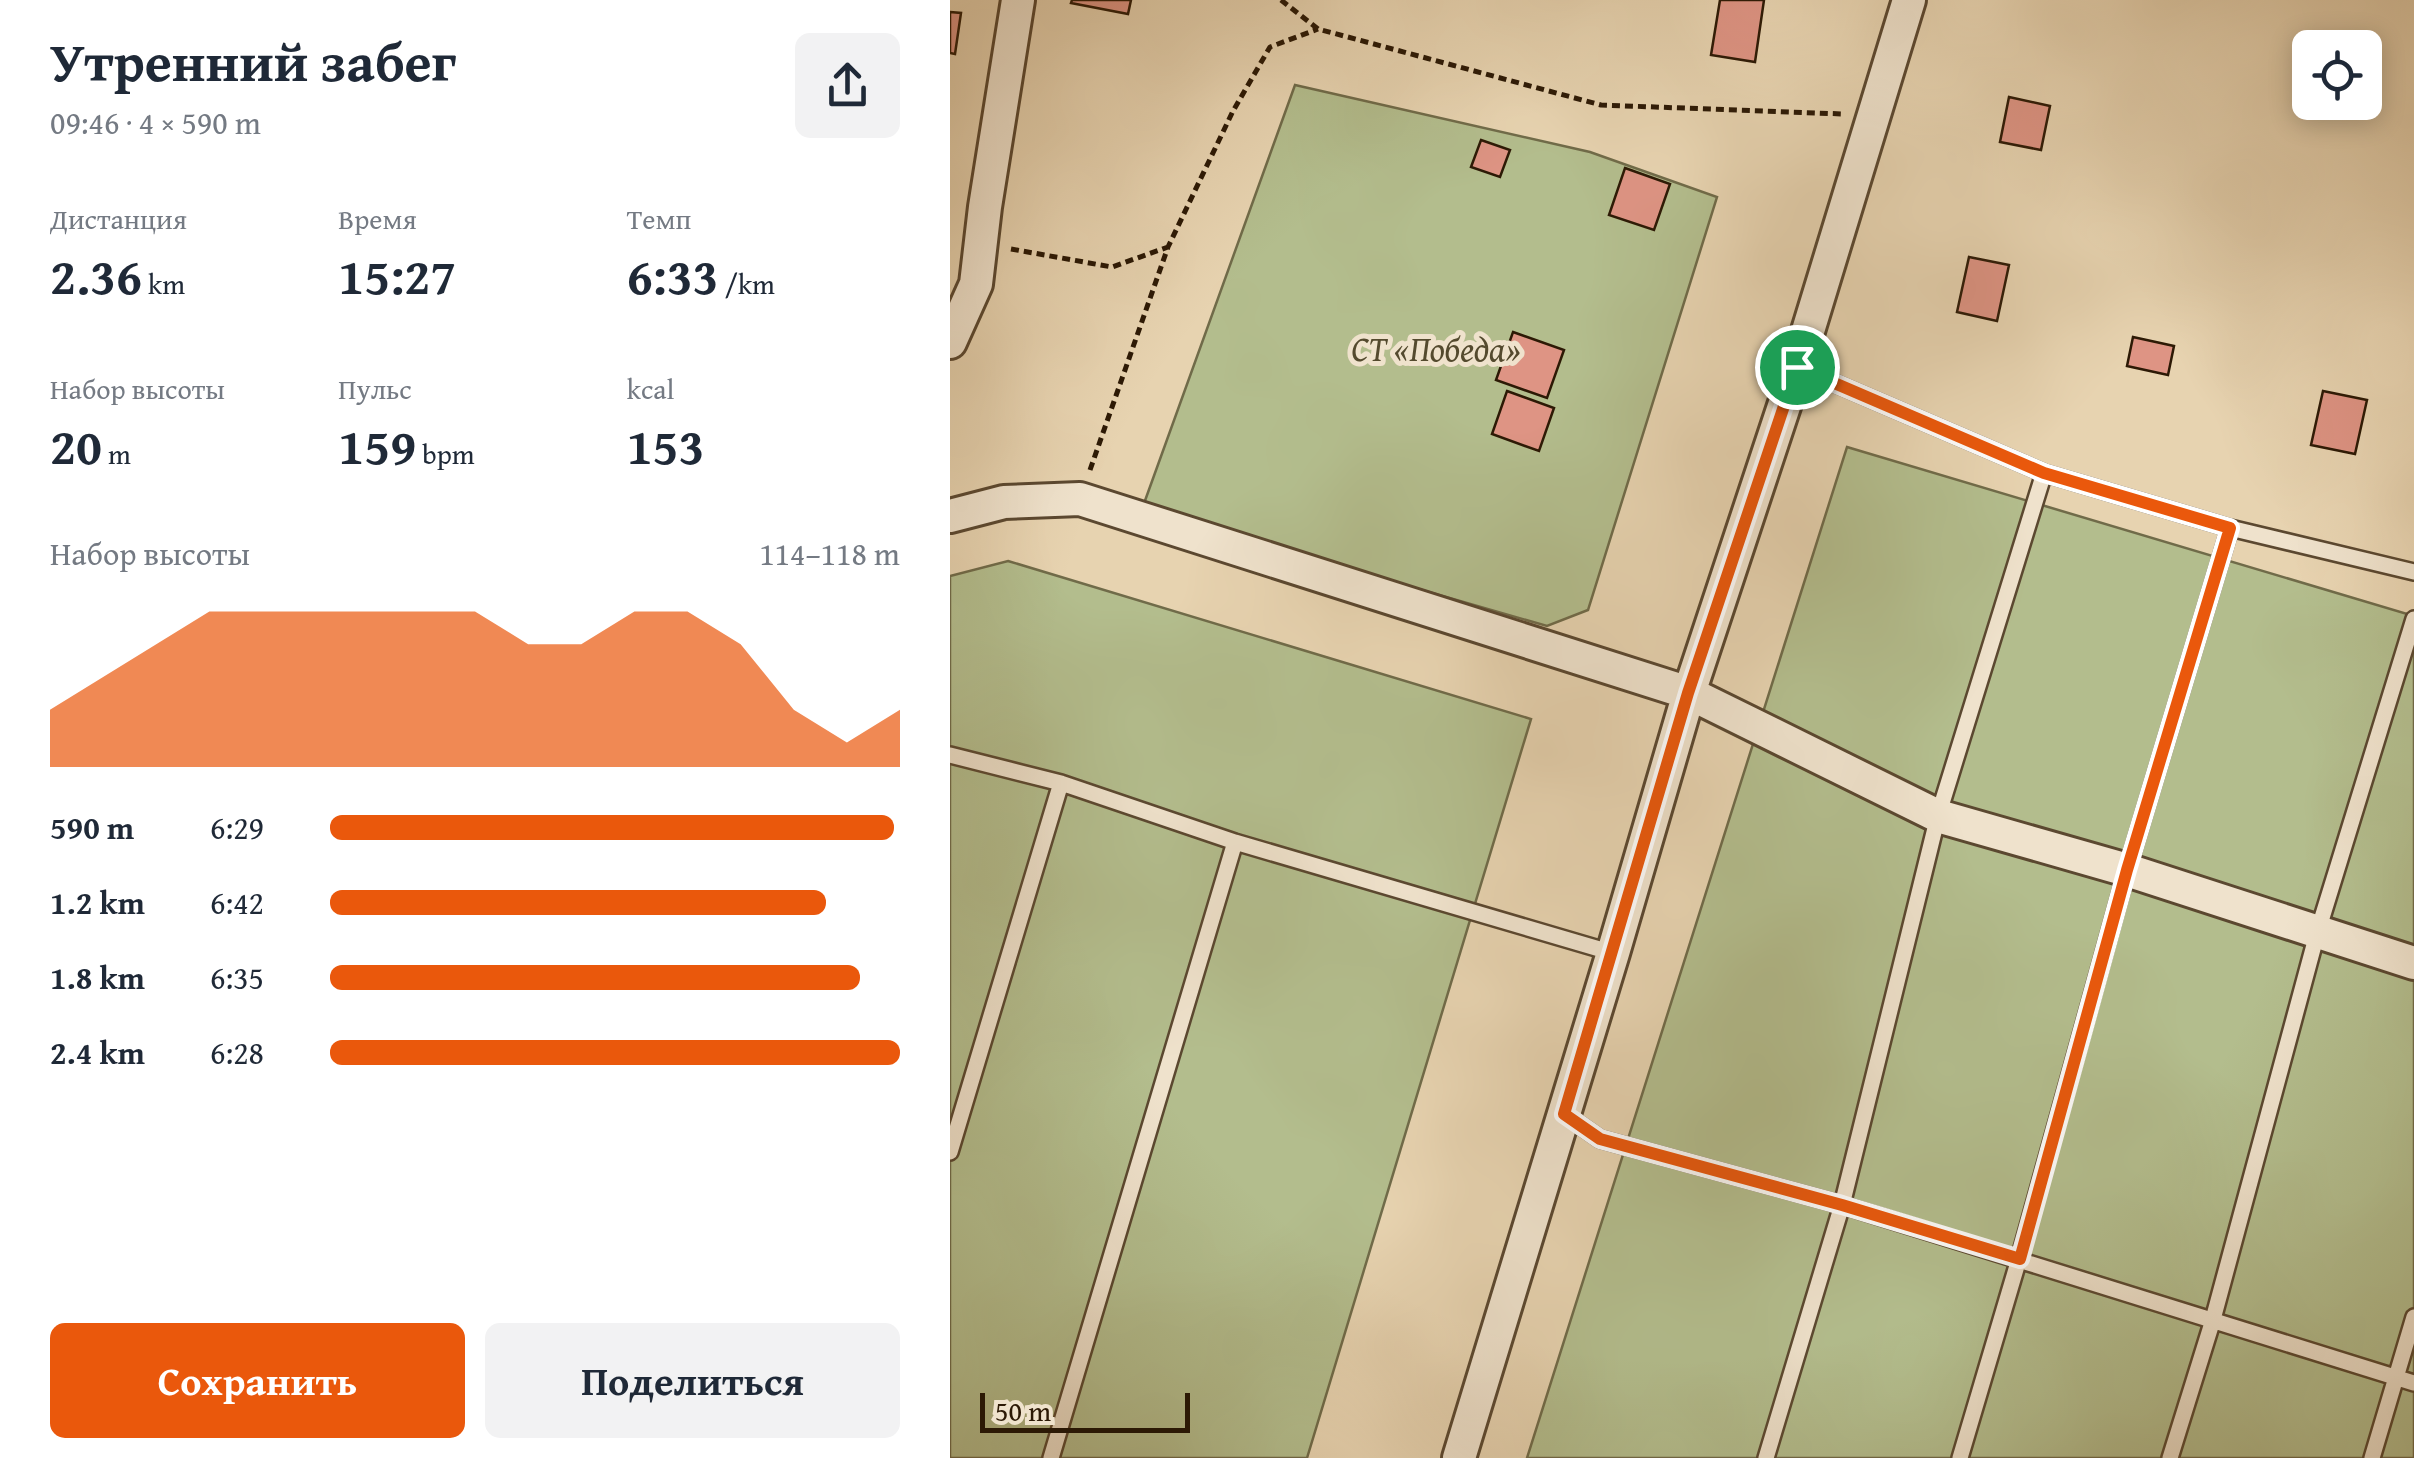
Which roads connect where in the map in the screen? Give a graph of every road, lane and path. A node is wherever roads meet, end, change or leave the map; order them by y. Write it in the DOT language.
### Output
graph roads {
  1 [pos="1018,0"];
  2 [pos="1281,0"];
  3 [pos="1909,0"];
  4 [pos="1318,30"];
  5 [pos="1876,116"];
  6 [pos="982,244"];
  7 [pos="1168,247"];
  8 [pos="950,342"];
  9 [pos="1797,367"];
  10 [pos="2044,473"];
  11 [pos="1080,498"];
  12 [pos="950,516"];
  13 [pos="2230,528"];
  14 [pos="2414,572"];
  15 [pos="2414,619"];
  16 [pos="1688,693"];
  17 [pos="950,754"];
  18 [pos="1061,784"];
  19 [pos="1938,816"];
  20 [pos="1235,842"];
  21 [pos="2127,870"];
  22 [pos="2317,934"];
  23 [pos="1613,953"];
  24 [pos="2414,963"];
  25 [pos="1564,1114"];
  26 [pos="950,1152"];
  27 [pos="1842,1205"];
  28 [pos="2020,1259"];
  29 [pos="2414,1317"];
  30 [pos="2212,1323"];
  31 [pos="2396,1378"];
  32 [pos="2414,1384"];
  33 [pos="1051,1458"];
  34 [pos="1459,1458"];
  35 [pos="1766,1458"];
  36 [pos="1960,1458"];
  37 [pos="2170,1458"];
  38 [pos="2372,1458"];
  1 -- 6 [label="street"];
  2 -- 4 [label="path"];
  3 -- 5 [label="street"];
  4 -- 5 [label="path"];
  4 -- 7 [label="path"];
  5 -- 9 [label="street"];
  6 -- 7 [label="path"];
  6 -- 8 [label="street"];
  7 -- 11 [label="path"];
  9 -- 10 [label="lane"];
  9 -- 16 [label="street"];
  10 -- 13 [label="lane"];
  10 -- 19 [label="lane"];
  11 -- 12 [label="street"];
  11 -- 16 [label="street"];
  13 -- 14 [label="lane"];
  13 -- 21 [label="lane"];
  15 -- 22 [label="lane"];
  16 -- 19 [label="street"];
  16 -- 23 [label="street"];
  17 -- 18 [label="lane"];
  18 -- 20 [label="lane"];
  18 -- 26 [label="lane"];
  19 -- 21 [label="street"];
  19 -- 27 [label="lane"];
  20 -- 23 [label="lane"];
  20 -- 33 [label="lane"];
  21 -- 22 [label="street"];
  21 -- 28 [label="lane"];
  22 -- 24 [label="street"];
  22 -- 30 [label="lane"];
  23 -- 25 [label="street"];
  25 -- 27 [label="lane"];
  25 -- 34 [label="street"];
  27 -- 28 [label="lane"];
  27 -- 35 [label="lane"];
  28 -- 30 [label="lane"];
  28 -- 36 [label="lane"];
  29 -- 31 [label="lane"];
  30 -- 31 [label="lane"];
  30 -- 37 [label="lane"];
  31 -- 32 [label="lane"];
  31 -- 38 [label="lane"];
}
